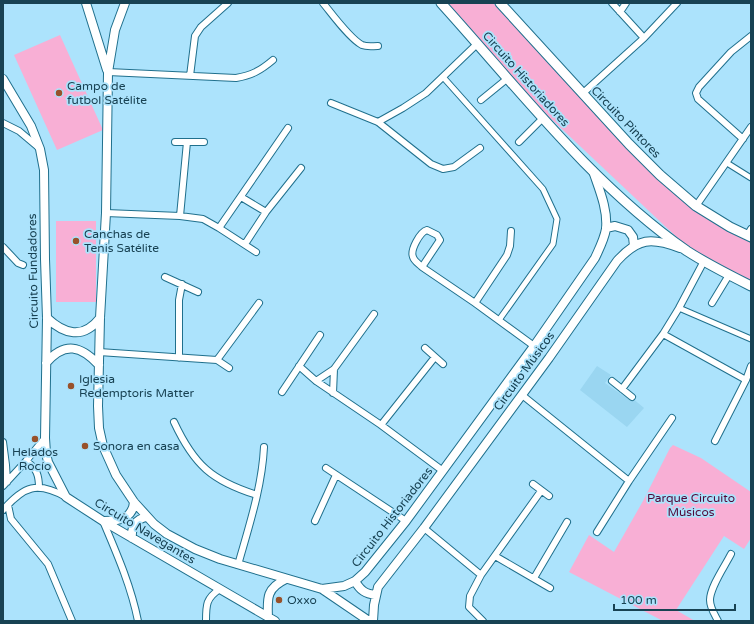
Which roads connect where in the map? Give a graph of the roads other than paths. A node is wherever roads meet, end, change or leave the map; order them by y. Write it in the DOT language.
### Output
graph roads {
  1 [pos="86,3"];
  2 [pos="125,3"];
  3 [pos="228,3"];
  4 [pos="323,3"];
  5 [pos="441,3"];
  6 [pos="500,3"];
  7 [pos="612,3"];
  8 [pos="626,3"];
  9 [pos="677,3"];
  10 [pos="620,12"];
  11 [pos="751,36"];
  12 [pos="644,38"];
  13 [pos="477,44"];
  14 [pos="378,46"];
  15 [pos="273,60"];
  16 [pos="108,72"];
  17 [pos="190,76"];
  18 [pos="443,77"];
  19 [pos="508,78"];
  20 [pos="3,79"];
  21 [pos="582,94"];
  22 [pos="481,100"];
  23 [pos="331,103"];
  24 [pos="543,118"];
  25 [pos="378,122"];
  26 [pos="3,123"];
  27 [pos="751,127"];
  28 [pos="288,128"];
  29 [pos="743,139"];
  30 [pos="175,142"];
  31 [pos="188,142"];
  32 [pos="204,142"];
  33 [pos="518,142"];
  34 [pos="480,148"];
  35 [pos="40,149"];
  36 [pos="727,163"];
  37 [pos="301,168"];
  38 [pos="593,170"];
  39 [pos="751,178"];
  40 [pos="240,197"];
  41 [pos="696,206"];
  42 [pos="266,212"];
  43 [pos="106,213"];
  44 [pos="180,216"];
  45 [pos="219,228"];
  46 [pos="606,228"];
  47 [pos="511,231"];
  48 [pos="750,234"];
  49 [pos="245,244"];
  50 [pos="634,246"];
  51 [pos="3,247"];
  52 [pos="687,251"];
  53 [pos="256,252"];
  54 [pos="704,261"];
  55 [pos="23,264"];
  56 [pos="422,267"];
  57 [pos="729,275"];
  58 [pos="166,277"];
  59 [pos="182,284"];
  60 [pos="751,286"];
  61 [pos="198,292"];
  62 [pos="259,303"];
  63 [pos="475,303"];
  64 [pos="712,303"];
  65 [pos="679,308"];
  66 [pos="374,314"];
  67 [pos="47,318"];
  68 [pos="100,318"];
  69 [pos="499,320"];
  70 [pos="663,334"];
  71 [pos="320,335"];
  72 [pos="751,340"];
  73 [pos="534,346"];
  74 [pos="425,348"];
  75 [pos="99,352"];
  76 [pos="435,357"];
  77 [pos="179,358"];
  78 [pos="217,360"];
  79 [pos="46,363"];
  80 [pos="444,364"];
  81 [pos="99,365"];
  82 [pos="299,366"];
  83 [pos="751,366"];
  84 [pos="229,368"];
  85 [pos="334,369"];
  86 [pos="746,380"];
  87 [pos="316,381"];
  88 [pos="612,381"];
  89 [pos="622,389"];
  90 [pos="282,392"];
  91 [pos="333,393"];
  92 [pos="522,395"];
  93 [pos="632,397"];
  94 [pos="672,418"];
  95 [pos="174,422"];
  96 [pos="381,425"];
  97 [pos="45,438"];
  98 [pos="716,441"];
  99 [pos="3,442"];
  100 [pos="264,447"];
  101 [pos="26,461"];
  102 [pos="326,468"];
  103 [pos="443,471"];
  104 [pos="336,475"];
  105 [pos="629,481"];
  106 [pos="5,484"];
  107 [pos="533,484"];
  108 [pos="39,488"];
  109 [pos="541,491"];
  110 [pos="257,495"];
  111 [pos="549,496"];
  112 [pos="66,498"];
  113 [pos="134,502"];
  114 [pos="5,507"];
  115 [pos="146,516"];
  116 [pos="406,521"];
  117 [pos="103,522"];
  118 [pos="315,522"];
  119 [pos="567,522"];
  120 [pos="424,528"];
  121 [pos="597,532"];
  122 [pos="132,538"];
  123 [pos="731,554"];
  124 [pos="495,556"];
  125 [pos="238,565"];
  126 [pos="481,575"];
  127 [pos="534,578"];
  128 [pos="286,579"];
  129 [pos="356,580"];
  130 [pos="550,588"];
  131 [pos="220,589"];
  132 [pos="322,589"];
  133 [pos="376,595"];
  134 [pos="271,619"];
  135 [pos="72,621"];
  136 [pos="138,621"];
  137 [pos="206,621"];
  138 [pos="369,621"];
  139 [pos="373,621"];
  140 [pos="483,621"];
  141 [pos="718,621"];
  1 -- 16 [label="street"];
  2 -- 16 [label="street, Circuito Historiadores"];
  3 -- 17 [label="street"];
  4 -- 14 [label="street"];
  5 -- 13 [label="main road, Circuito Historiadores"];
  6 -- 21 [label="main road, Circuito Pintores"];
  7 -- 10 [label="street"];
  8 -- 10 [label="street"];
  9 -- 12 [label="street"];
  10 -- 12 [label="street"];
  11 -- 29 [label="street"];
  12 -- 21 [label="street"];
  13 -- 18 [label="street"];
  13 -- 19 [label="main road, Circuito Historiadores"];
  15 -- 17 [label="street"];
  16 -- 17 [label="street"];
  16 -- 43 [label="street, Circuito Historiadores"];
  18 -- 25 [label="street"];
  18 -- 69 [label="street"];
  19 -- 22 [label="street"];
  19 -- 24 [label="main road, Circuito Historiadores"];
  20 -- 35 [label="street, Circuito Fundadores"];
  21 -- 41 [label="main road, Circuito Pintores"];
  23 -- 25 [label="street"];
  24 -- 33 [label="street"];
  24 -- 38 [label="main road, Circuito Historiadores"];
  25 -- 34 [label="street"];
  26 -- 35 [label="street"];
  27 -- 29 [label="street"];
  28 -- 40 [label="street"];
  29 -- 36 [label="street"];
  30 -- 31 [label="street"];
  31 -- 32 [label="street"];
  31 -- 44 [label="street"];
  35 -- 67 [label="street, Circuito Fundadores"];
  36 -- 39 [label="street"];
  36 -- 41 [label="street"];
  37 -- 42 [label="street"];
  38 -- 46 [label="street, Circuito Historiadores"];
  38 -- 52 [label="main road, Circuito Historiadores"];
  40 -- 42 [label="street"];
  40 -- 45 [label="street"];
  41 -- 48 [label="main road, Circuito Pintores"];
  42 -- 49 [label="street"];
  43 -- 44 [label="street"];
  43 -- 68 [label="street, Circuito Historiadores"];
  44 -- 45 [label="street"];
  45 -- 49 [label="street"];
  46 -- 50 [label="street"];
  46 -- 73 [label="street, Circuito Historiadores"];
  47 -- 63 [label="street"];
  49 -- 53 [label="street"];
  50 -- 52 [label="street, Circuito Músicos"];
  50 -- 92 [label="street, Circuito Músicos"];
  51 -- 55 [label="street"];
  52 -- 54 [label="main road, Circuito Músicos"];
  54 -- 57 [label="main road, Circuito Músicos"];
  54 -- 65 [label="street"];
  56 -- 56 [label="street"];
  56 -- 63 [label="street"];
  57 -- 60 [label="main road, Circuito Músicos"];
  57 -- 64 [label="street"];
  58 -- 59 [label="street"];
  59 -- 61 [label="street"];
  59 -- 77 [label="street"];
  62 -- 78 [label="street"];
  63 -- 69 [label="street"];
  65 -- 70 [label="street"];
  65 -- 72 [label="street"];
  66 -- 85 [label="street"];
  67 -- 68 [label="street"];
  67 -- 79 [label="street, Circuito Fundadores"];
  68 -- 75 [label="street, Circuito Historiadores"];
  69 -- 73 [label="street"];
  70 -- 86 [label="street"];
  70 -- 89 [label="street"];
  71 -- 82 [label="street"];
  73 -- 103 [label="street, Circuito Historiadores"];
  74 -- 76 [label="street"];
  75 -- 77 [label="street"];
  75 -- 81 [label="street, Circuito Historiadores"];
  76 -- 80 [label="street"];
  76 -- 96 [label="street"];
  77 -- 78 [label="street"];
  78 -- 84 [label="street"];
  79 -- 81 [label="street"];
  79 -- 97 [label="street, Circuito Fundadores"];
  81 -- 113 [label="street, Circuito Historiadores"];
  82 -- 87 [label="street"];
  82 -- 90 [label="street"];
  83 -- 86 [label="street"];
  85 -- 87 [label="street"];
  85 -- 91 [label="street"];
  86 -- 98 [label="street"];
  87 -- 91 [label="street"];
  88 -- 89 [label="street"];
  89 -- 93 [label="street"];
  91 -- 96 [label="street"];
  92 -- 105 [label="street"];
  92 -- 120 [label="street, Circuito Músicos"];
  94 -- 105 [label="street"];
  95 -- 110 [label="street"];
  96 -- 103 [label="street"];
  97 -- 101 [label="street"];
  97 -- 112 [label="street, Circuito Fundadores"];
  99 -- 106 [label="street"];
  100 -- 110 [label="street"];
  101 -- 106 [label="street"];
  101 -- 108 [label="street"];
  102 -- 104 [label="street"];
  103 -- 116 [label="street, Circuito Historiadores"];
  104 -- 116 [label="street"];
  104 -- 118 [label="street"];
  105 -- 121 [label="street"];
  107 -- 109 [label="street"];
  108 -- 112 [label="street, Circuito Navegantes"];
  108 -- 114 [label="street"];
  109 -- 111 [label="street"];
  109 -- 124 [label="street"];
  110 -- 125 [label="street"];
  112 -- 117 [label="street, Circuito Navegantes"];
  113 -- 115 [label="street, Circuito Historiadores"];
  113 -- 117 [label="street"];
  114 -- 135 [label="street"];
  115 -- 122 [label="street"];
  115 -- 125 [label="street, Circuito Historiadores"];
  116 -- 129 [label="street, Circuito Historiadores"];
  117 -- 122 [label="street, Circuito Navegantes"];
  117 -- 136 [label="street"];
  119 -- 127 [label="street"];
  120 -- 126 [label="street"];
  120 -- 133 [label="street, Circuito Músicos"];
  122 -- 131 [label="street, Circuito Navegantes"];
  123 -- 141 [label="street"];
  124 -- 126 [label="street"];
  124 -- 127 [label="street"];
  125 -- 128 [label="street, Circuito Historiadores"];
  126 -- 140 [label="street"];
  127 -- 130 [label="street"];
  128 -- 132 [label="street, Circuito Historiadores"];
  128 -- 134 [label="street"];
  129 -- 132 [label="street, Circuito Historiadores"];
  129 -- 133 [label="street"];
  131 -- 134 [label="street, Circuito Navegantes"];
  131 -- 137 [label="street"];
  132 -- 138 [label="street"];
  133 -- 139 [label="street, Circuito Músicos"];
}
